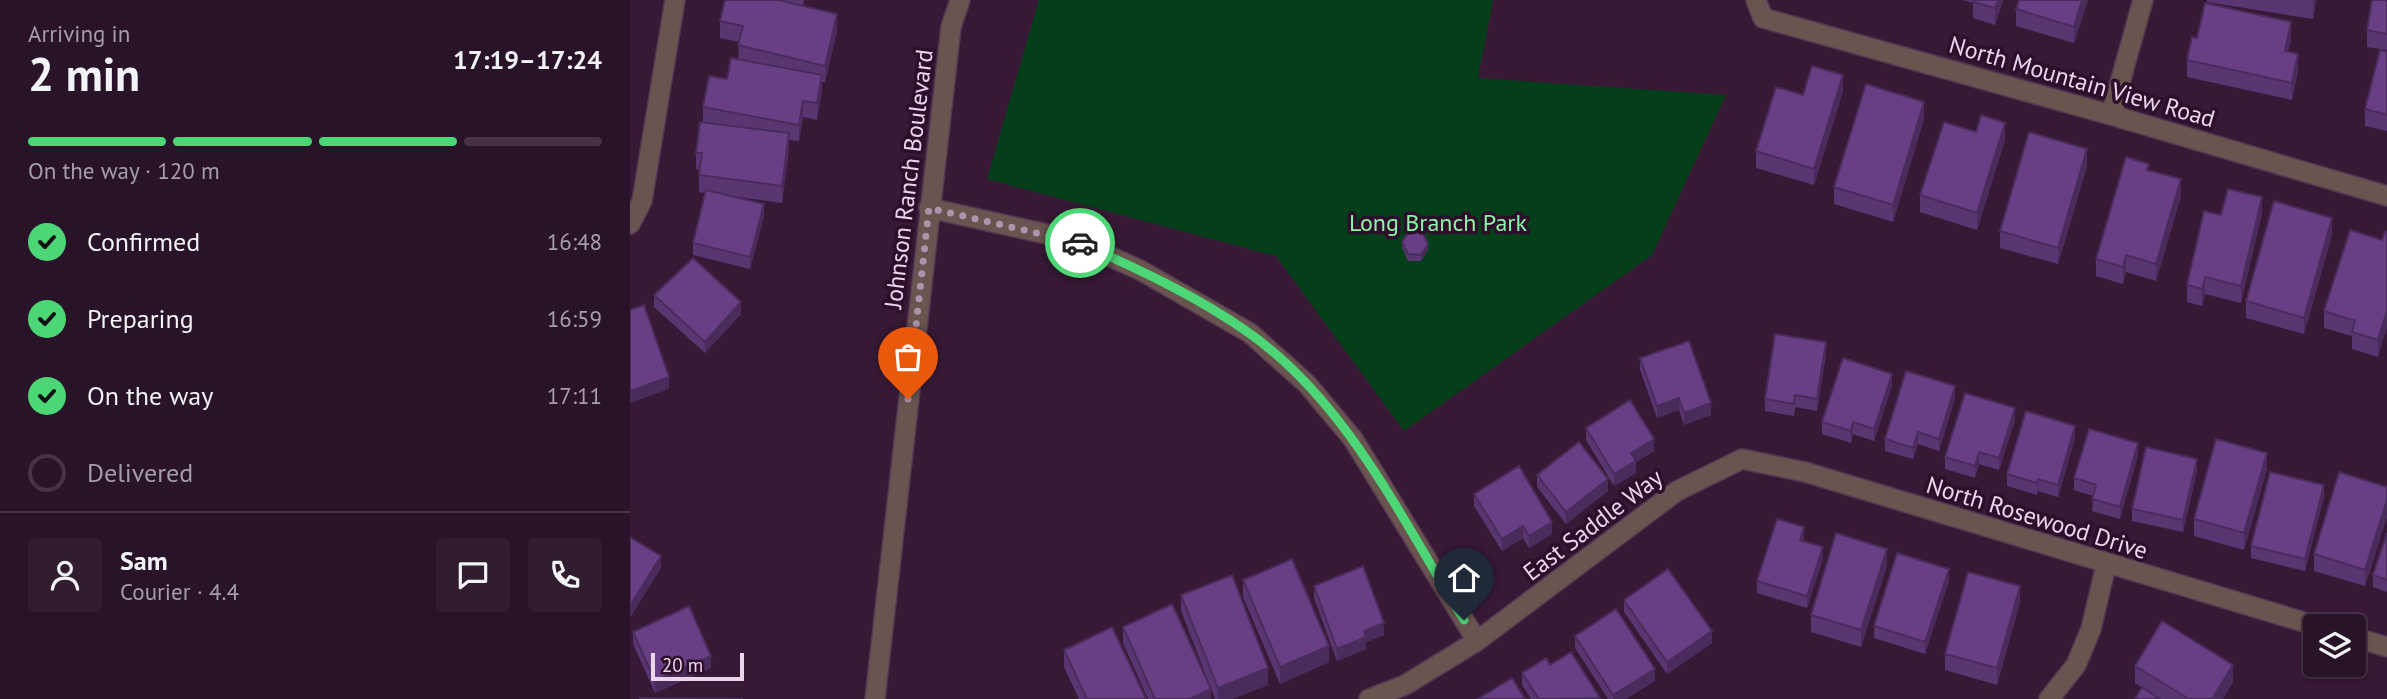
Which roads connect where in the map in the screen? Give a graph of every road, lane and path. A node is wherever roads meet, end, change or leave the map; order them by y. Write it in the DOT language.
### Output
graph roads {
  1 [pos="675,0"];
  2 [pos="960,0"];
  3 [pos="2143,0"];
  4 [pos="1759,9"];
  5 [pos="2111,114"];
  6 [pos="2387,196"];
  7 [pos="929,208"];
  8 [pos="630,224"];
  9 [pos="1742,460"];
  10 [pos="2106,565"];
  11 [pos="2303,622"];
  12 [pos="2366,641"];
  13 [pos="1477,642"];
  14 [pos="2387,647"];
  15 [pos="875,699"];
  16 [pos="1368,699"];
  17 [pos="2049,699"];
  1 -- 8 [label="street"];
  2 -- 7 [label="street, Johnson Ranch Boulevard"];
  3 -- 5 [label="street"];
  4 -- 5 [label="street, North Mountain View Road"];
  5 -- 6 [label="street, North Mountain View Road"];
  7 -- 13 [label="street"];
  7 -- 15 [label="street, Johnson Ranch Boulevard"];
  9 -- 10 [label="street, North Rosewood Drive"];
  9 -- 13 [label="street, East Saddle Way"];
  10 -- 11 [label="street, North Rosewood Drive"];
  10 -- 17 [label="street"];
  12 -- 14 [label="street"];
  13 -- 16 [label="street, East Saddle Way"];
}
